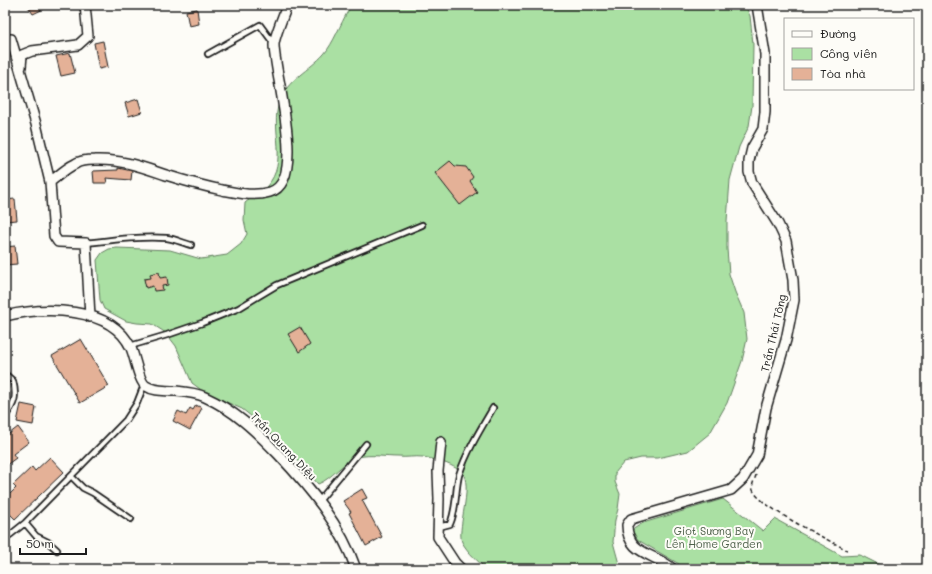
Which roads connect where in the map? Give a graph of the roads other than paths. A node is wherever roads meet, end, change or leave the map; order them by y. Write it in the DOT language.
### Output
graph roads {
  1 [pos="85,5"];
  2 [pos="287,5"];
  3 [pos="757,5"];
  4 [pos="5,39"];
  5 [pos="274,44"];
  6 [pos="208,54"];
  7 [pos="21,72"];
  8 [pos="50,182"];
  9 [pos="422,225"];
  10 [pos="86,243"];
  11 [pos="191,245"];
  12 [pos="5,316"];
  13 [pos="90,317"];
  14 [pos="130,346"];
  15 [pos="5,374"];
  16 [pos="144,385"];
  17 [pos="493,408"];
  18 [pos="5,416"];
  19 [pos="441,442"];
  20 [pos="366,444"];
  21 [pos="71,476"];
  22 [pos="319,501"];
  23 [pos="131,519"];
  24 [pos="25,523"];
  25 [pos="439,527"];
  26 [pos="10,535"];
  27 [pos="57,550"];
  28 [pos="356,569"];
  29 [pos="461,569"];
  30 [pos="673,569"];
  1 -- 7 [label="street"];
  2 -- 5 [label="street"];
  3 -- 30 [label="street, Trần Thái Tông"];
  4 -- 7 [label="street"];
  5 -- 6 [label="lane"];
  5 -- 8 [label="street"];
  7 -- 8 [label="street"];
  8 -- 10 [label="street"];
  9 -- 14 [label="lane"];
  10 -- 11 [label="lane"];
  10 -- 13 [label="street"];
  12 -- 13 [label="street"];
  13 -- 14 [label="street"];
  14 -- 16 [label="street"];
  15 -- 18 [label="lane"];
  16 -- 21 [label="lane"];
  16 -- 22 [label="street, Trần Quang Diệu"];
  17 -- 25 [label="lane"];
  19 -- 25 [label="street"];
  20 -- 22 [label="lane"];
  21 -- 23 [label="lane"];
  21 -- 24 [label="lane"];
  22 -- 28 [label="street, Trần Quang Diệu"];
  24 -- 26 [label="lane"];
  24 -- 27 [label="lane"];
  25 -- 29 [label="street"];
}
